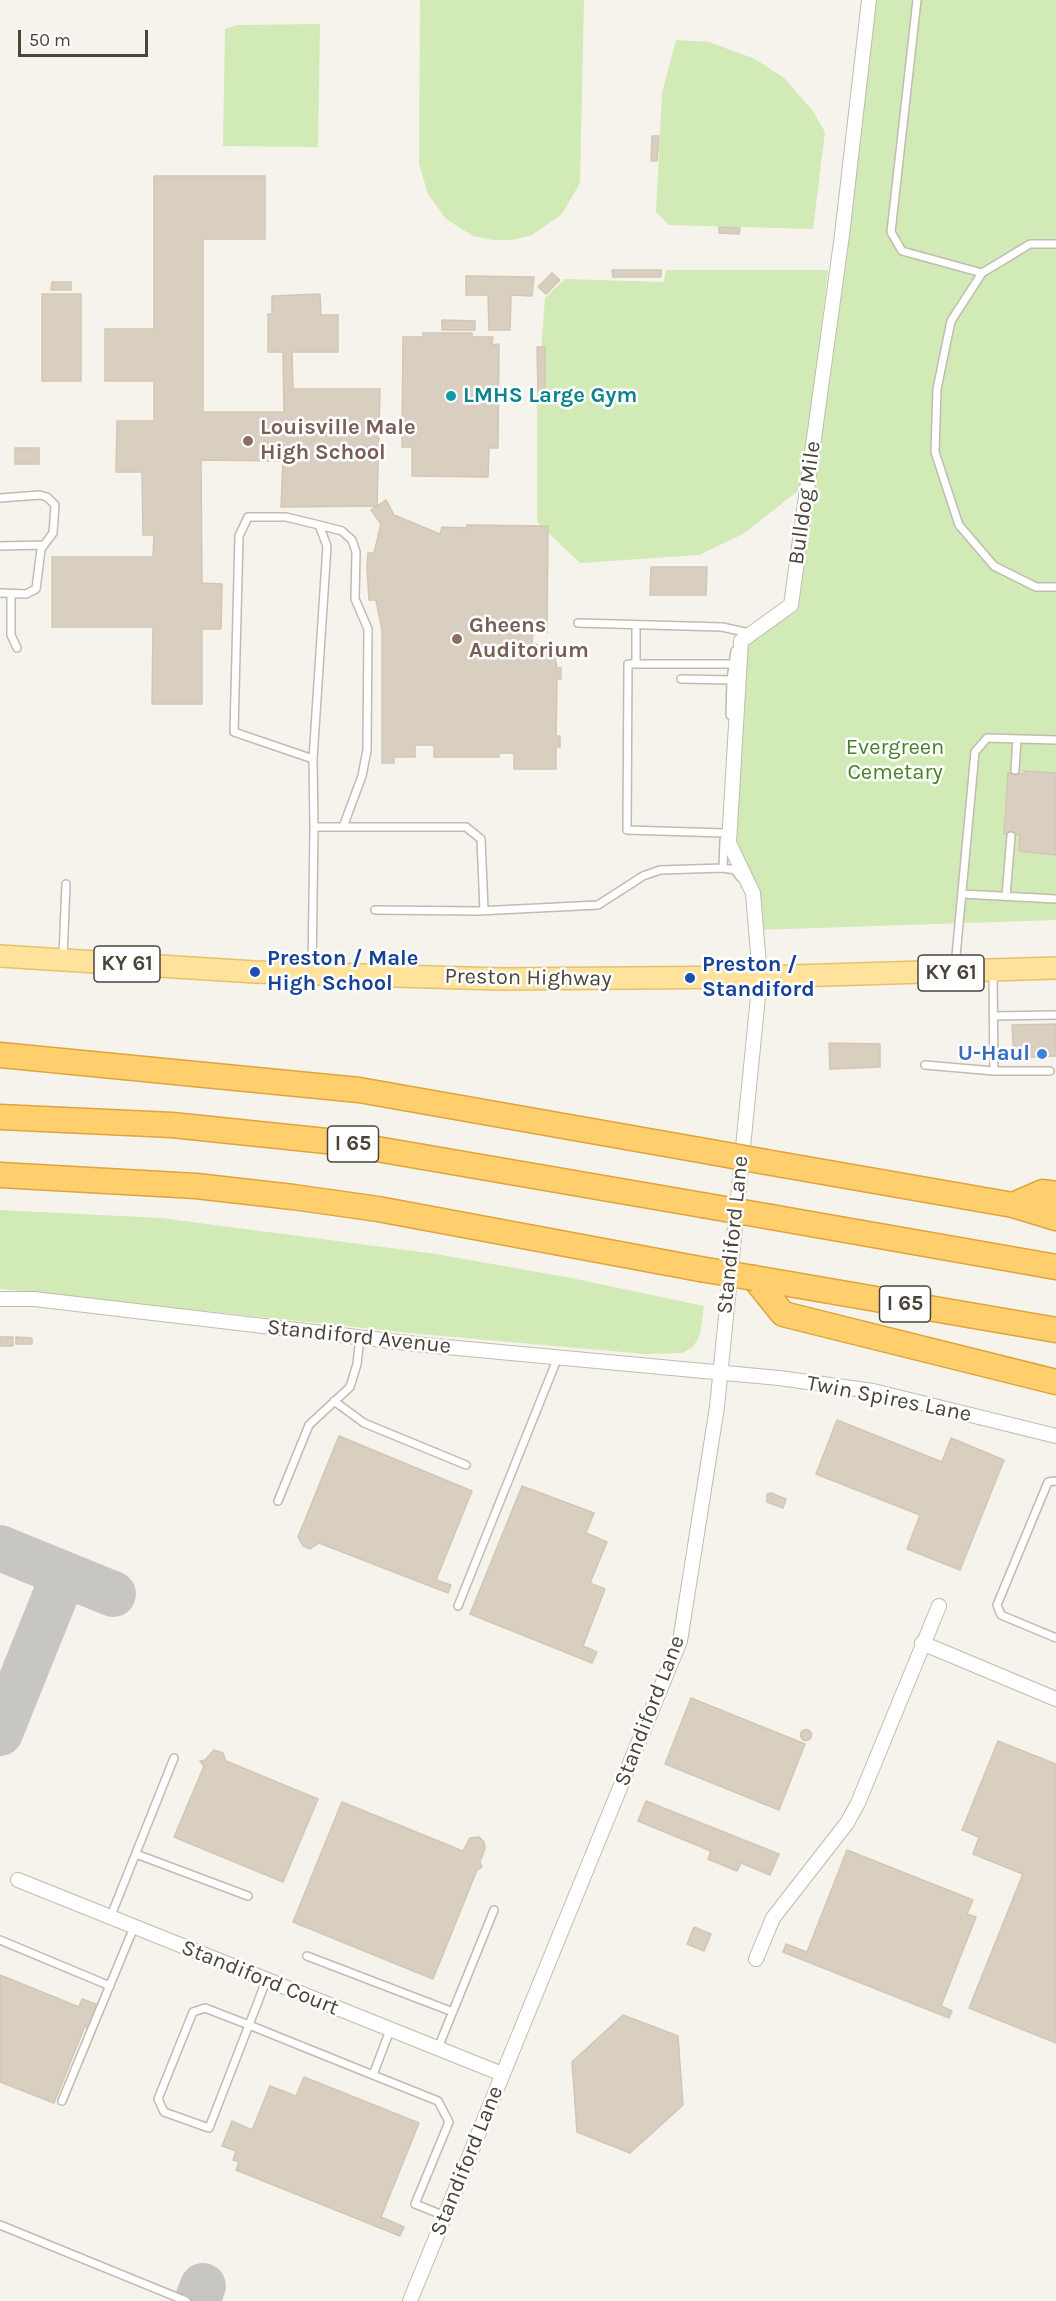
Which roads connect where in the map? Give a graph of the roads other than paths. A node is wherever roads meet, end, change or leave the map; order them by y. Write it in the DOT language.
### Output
graph roads {
  1 [pos="869,0"];
  2 [pos="916,0"];
  3 [pos="1056,244"];
  4 [pos="982,273"];
  5 [pos="0,498"];
  6 [pos="319,525"];
  7 [pos="44,544"];
  8 [pos="0,546"];
  9 [pos="1056,587"];
  10 [pos="0,593"];
  11 [pos="11,594"];
  12 [pos="578,623"];
  13 [pos="636,625"];
  14 [pos="745,637"];
  15 [pos="17,648"];
  16 [pos="636,664"];
  17 [pos="732,664"];
  18 [pos="681,679"];
  19 [pos="731,680"];
  20 [pos="1017,739"];
  21 [pos="1056,740"];
  22 [pos="313,759"];
  23 [pos="1015,770"];
  24 [pos="314,827"];
  25 [pos="343,827"];
  26 [pos="724,833"];
  27 [pos="1011,836"];
  28 [pos="723,868"];
  29 [pos="66,884"];
  30 [pos="753,893"];
  31 [pos="962,894"];
  32 [pos="1006,896"];
  33 [pos="1056,899"];
  34 [pos="375,910"];
  35 [pos="484,910"];
  36 [pos="0,956"];
  37 [pos="63,960"];
  38 [pos="1056,968"];
  39 [pos="993,971"];
  40 [pos="312,973"];
  41 [pos="955,973"];
  42 [pos="760,977"];
  43 [pos="1056,1015"];
  44 [pos="993,1016"];
  45 [pos="0,1055"];
  46 [pos="926,1065"];
  47 [pos="994,1071"];
  48 [pos="1050,1071"];
  49 [pos="0,1117"];
  50 [pos="0,1175"];
  51 [pos="1056,1194"];
  52 [pos="1013,1205"];
  53 [pos="1056,1218"];
  54 [pos="1056,1267"];
  55 [pos="754,1278"];
  56 [pos="0,1299"];
  57 [pos="1056,1330"];
  58 [pos="360,1337"];
  59 [pos="558,1357"];
  60 [pos="719,1372"];
  61 [pos="1056,1382"];
  62 [pos="334,1401"];
  63 [pos="1056,1436"];
  64 [pos="466,1465"];
  65 [pos="1056,1481"];
  66 [pos="278,1501"];
  67 [pos="458,1606"];
  68 [pos="939,1606"];
  69 [pos="1056,1638"];
  70 [pos="922,1643"];
  71 [pos="1056,1699"];
  72 [pos="174,1758"];
  73 [pos="136,1854"];
  74 [pos="18,1880"];
  75 [pos="248,1896"];
  76 [pos="494,1910"];
  77 [pos="110,1918"];
  78 [pos="134,1927"];
  79 [pos="0,1940"];
  80 [pos="307,1956"];
  81 [pos="756,1959"];
  82 [pos="266,1981"];
  83 [pos="110,1986"];
  84 [pos="453,2012"];
  85 [pos="249,2025"];
  86 [pos="390,2030"];
  87 [pos="438,2049"];
  88 [pos="502,2074"];
  89 [pos="374,2075"];
  90 [pos="62,2101"];
  91 [pos="445,2216"];
  92 [pos="0,2225"];
  93 [pos="186,2301"];
  94 [pos="410,2301"];
  1 -- 14 [label="street, Bulldog Mile"];
  2 -- 4 [label="lane"];
  3 -- 4 [label="lane"];
  4 -- 9 [label="lane"];
  5 -- 7 [label="lane"];
  6 -- 22 [label="lane"];
  6 -- 22 [label="lane"];
  6 -- 25 [label="lane"];
  7 -- 8 [label="lane"];
  7 -- 11 [label="lane"];
  10 -- 11 [label="lane"];
  11 -- 15 [label="lane"];
  12 -- 13 [label="lane"];
  13 -- 14 [label="lane"];
  13 -- 16 [label="lane"];
  14 -- 17 [label="lane"];
  14 -- 30 [label="street"];
  16 -- 17 [label="lane"];
  16 -- 26 [label="lane"];
  17 -- 19 [label="lane"];
  18 -- 19 [label="lane"];
  19 -- 26 [label="lane"];
  20 -- 21 [label="lane"];
  20 -- 23 [label="lane"];
  20 -- 31 [label="lane"];
  22 -- 24 [label="lane"];
  24 -- 25 [label="lane"];
  24 -- 40 [label="lane"];
  25 -- 35 [label="lane"];
  26 -- 28 [label="lane"];
  27 -- 32 [label="lane"];
  28 -- 30 [label="lane"];
  28 -- 35 [label="lane"];
  29 -- 37 [label="lane"];
  30 -- 42 [label="street"];
  31 -- 32 [label="lane"];
  31 -- 41 [label="lane"];
  32 -- 33 [label="lane"];
  34 -- 35 [label="lane"];
  36 -- 37 [label="main road, Preston Highway / KY 61"];
  37 -- 40 [label="main road, Preston Highway / KY 61"];
  38 -- 39 [label="main road, Preston Highway / KY 61"];
  39 -- 41 [label="main road, Preston Highway / KY 61"];
  39 -- 44 [label="lane"];
  40 -- 42 [label="main road, Preston Highway / KY 61"];
  41 -- 42 [label="main road, Preston Highway / KY 61"];
  42 -- 60 [label="street, Standiford Lane"];
  43 -- 44 [label="lane"];
  44 -- 47 [label="lane"];
  45 -- 52 [label="highway, bridge"];
  46 -- 47 [label="lane"];
  47 -- 48 [label="lane"];
  49 -- 54 [label="highway, I 65, bridge"];
  50 -- 55 [label="highway, I 65, bridge"];
  51 -- 52 [label="highway"];
  52 -- 53 [label="highway"];
  55 -- 57 [label="highway, I 65"];
  55 -- 61 [label="highway"];
  56 -- 58 [label="street, Standiford Avenue"];
  58 -- 59 [label="street, Standiford Avenue"];
  58 -- 62 [label="lane"];
  59 -- 60 [label="street, Standiford Avenue"];
  59 -- 67 [label="lane"];
  60 -- 63 [label="street, Twin Spires Lane"];
  60 -- 88 [label="street, Standiford Lane"];
  62 -- 64 [label="lane"];
  62 -- 66 [label="lane"];
  65 -- 69 [label="lane"];
  68 -- 70 [label="street"];
  70 -- 71 [label="street"];
  70 -- 81 [label="street"];
  72 -- 73 [label="lane"];
  73 -- 75 [label="lane"];
  73 -- 77 [label="lane"];
  74 -- 77 [label="street, Standiford Court"];
  76 -- 84 [label="lane"];
  77 -- 78 [label="street, Standiford Court"];
  78 -- 82 [label="street, Standiford Court"];
  78 -- 83 [label="lane"];
  79 -- 83 [label="lane"];
  80 -- 84 [label="lane"];
  82 -- 85 [label="lane"];
  82 -- 86 [label="street, Standiford Court"];
  83 -- 90 [label="lane"];
  84 -- 87 [label="lane"];
  85 -- 85 [label="lane"];
  85 -- 89 [label="lane"];
  86 -- 87 [label="street, Standiford Court"];
  86 -- 89 [label="lane"];
  87 -- 88 [label="street, Standiford Court"];
  88 -- 91 [label="street, Standiford Lane"];
  89 -- 91 [label="lane"];
  91 -- 94 [label="street, Standiford Lane"];
  92 -- 93 [label="lane"];
}
